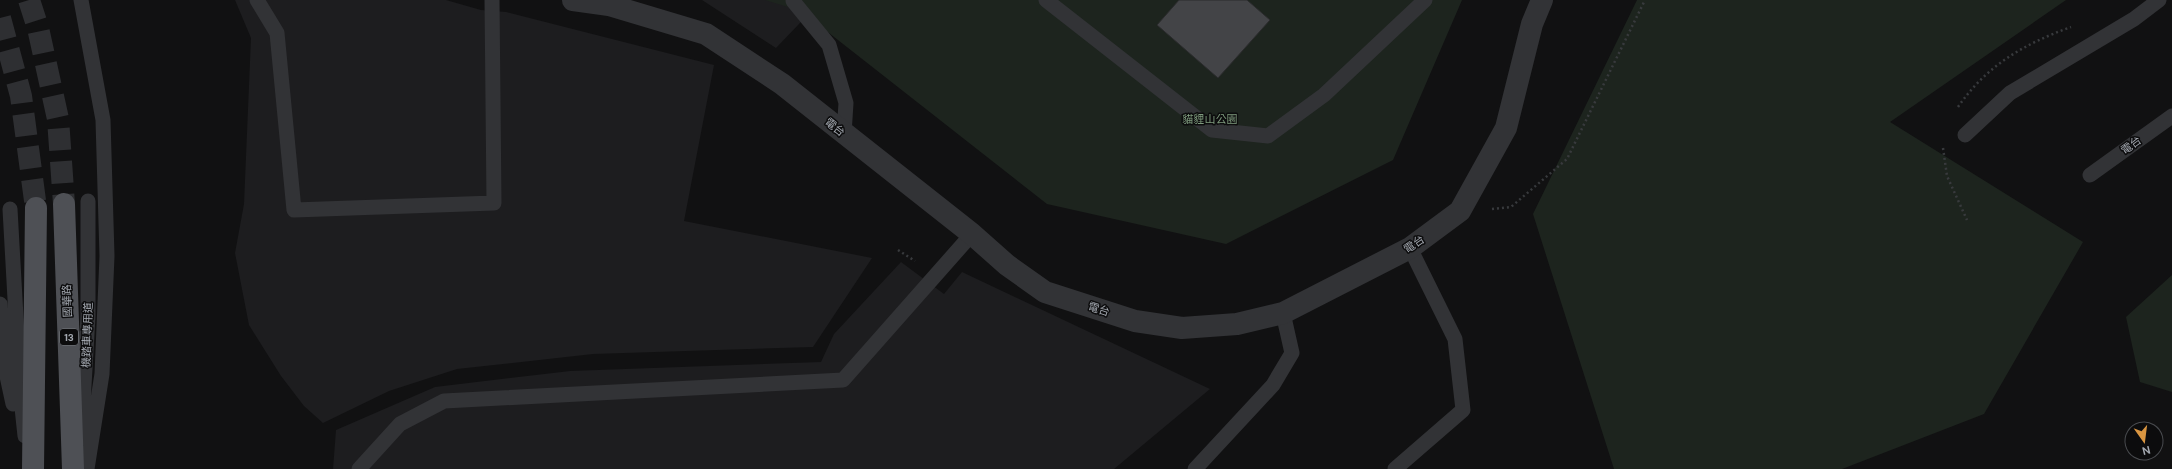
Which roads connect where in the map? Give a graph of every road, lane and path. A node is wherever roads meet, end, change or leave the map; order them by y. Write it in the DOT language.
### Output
graph roads {
  1 [pos="81,0"];
  2 [pos="257,0"];
  3 [pos="492,0"];
  4 [pos="573,0"];
  5 [pos="793,0"];
  6 [pos="1046,0"];
  7 [pos="1425,0"];
  8 [pos="1542,0"];
  9 [pos="1645,0"];
  10 [pos="2159,0"];
  11 [pos="2172,116"];
  12 [pos="844,134"];
  13 [pos="1965,135"];
  14 [pos="2090,175"];
  15 [pos="88,201"];
  16 [pos="64,204"];
  17 [pos="36,208"];
  18 [pos="10,209"];
  19 [pos="1460,211"];
  20 [pos="972,234"];
  21 [pos="1410,248"];
  22 [pos="0,304"];
  23 [pos="1283,313"];
  24 [pos="28,469"];
  25 [pos="33,469"];
  26 [pos="73,469"];
  27 [pos="79,469"];
  28 [pos="87,469"];
  29 [pos="359,469"];
  30 [pos="1195,469"];
  31 [pos="1395,469"];
  1 -- 28 [label="lane"];
  2 -- 3 [label="lane"];
  4 -- 12 [label="street, 電台"];
  5 -- 12 [label="lane"];
  6 -- 7 [label="lane"];
  8 -- 19 [label="street, 電台"];
  9 -- 19 [label="path"];
  10 -- 13 [label="lane"];
  11 -- 14 [label="lane, 電台"];
  12 -- 20 [label="street, 電台"];
  15 -- 27 [label="lane, 機踏車專用道"];
  16 -- 26 [label="main road, 國華路 / 13"];
  17 -- 25 [label="main road"];
  18 -- 24 [label="lane"];
  19 -- 21 [label="street, 電台"];
  20 -- 23 [label="street, 電台"];
  20 -- 29 [label="lane"];
  21 -- 23 [label="street, 電台"];
  21 -- 31 [label="lane"];
  22 -- 24 [label="lane"];
  23 -- 30 [label="lane"];
}
